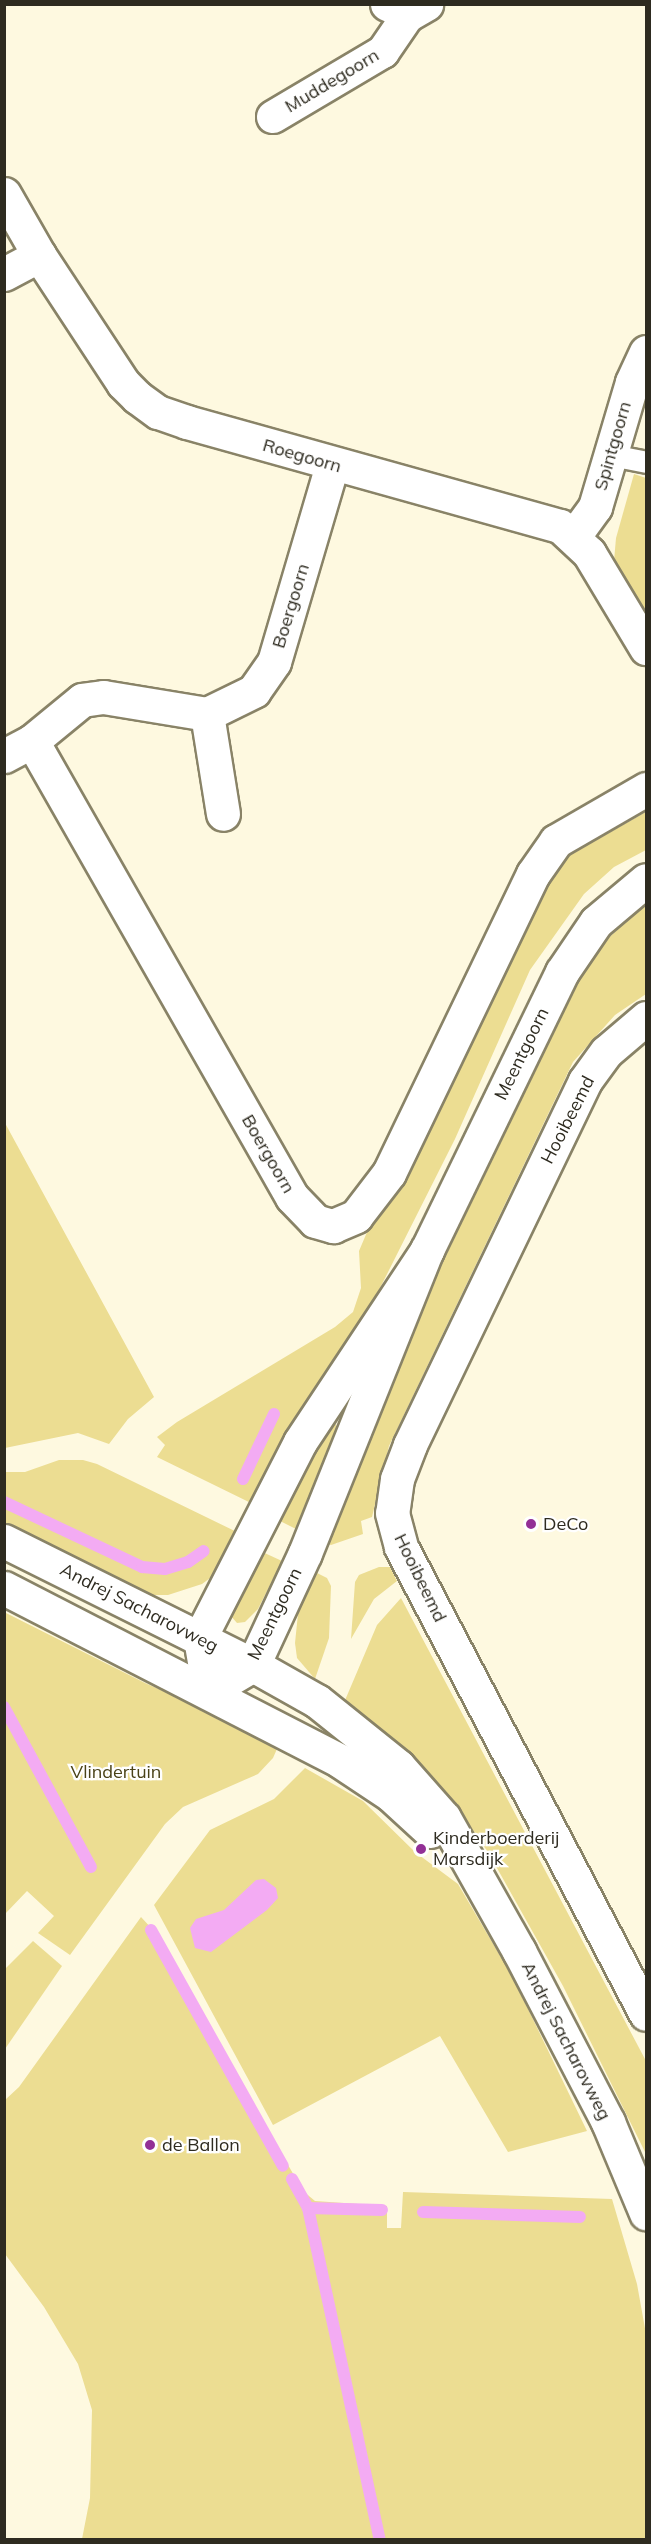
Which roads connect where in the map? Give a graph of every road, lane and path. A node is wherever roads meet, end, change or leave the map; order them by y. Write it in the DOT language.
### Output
graph roads {
  1 [pos="407,8"];
  2 [pos="273,117"];
  3 [pos="4,194"];
  4 [pos="39,255"];
  5 [pos="4,274"];
  6 [pos="646,352"];
  7 [pos="611,455"];
  8 [pos="646,462"];
  9 [pos="332,465"];
  10 [pos="574,536"];
  11 [pos="646,648"];
  12 [pos="207,714"];
  13 [pos="18,749"];
  14 [pos="646,789"];
  15 [pos="223,814"];
  16 [pos="646,880"];
  17 [pos="646,1018"];
  18 [pos="427,1250"];
  19 [pos="4,1541"];
  20 [pos="4,1588"];
  21 [pos="200,1638"];
  22 [pos="253,1665"];
  23 [pos="208,1691"];
  24 [pos="474,1874"];
  25 [pos="646,2014"];
  26 [pos="646,2213"];
  1 -- 2 [label="street, Muddegoorn"];
  3 -- 4 [label="street, Roegoorn"];
  4 -- 5 [label="street"];
  4 -- 9 [label="street, Roegoorn"];
  6 -- 7 [label="street, Spintgoorn"];
  7 -- 8 [label="lane"];
  7 -- 10 [label="street, Spintgoorn"];
  9 -- 10 [label="street, Roegoorn"];
  9 -- 12 [label="street, Boergoorn"];
  10 -- 11 [label="street, Roegoorn"];
  12 -- 13 [label="street, Boergoorn"];
  12 -- 15 [label="street"];
  13 -- 14 [label="street, Boergoorn"];
  16 -- 18 [label="street, Meentgoorn"];
  17 -- 25 [label="street, Hooibeemd"];
  18 -- 21 [label="street, Meentgoorn"];
  18 -- 22 [label="street, Meentgoorn"];
  19 -- 21 [label="street, Andrej Sacharovweg"];
  20 -- 23 [label="street, Andrej Sacharovweg"];
  21 -- 22 [label="street, Andrej Sacharovweg"];
  21 -- 23 [label="street"];
  22 -- 23 [label="street, Meentgoorn"];
  22 -- 24 [label="street, Andrej Sacharovweg"];
  23 -- 24 [label="street, Andrej Sacharovweg"];
  24 -- 26 [label="street, Andrej Sacharovweg"];
}
